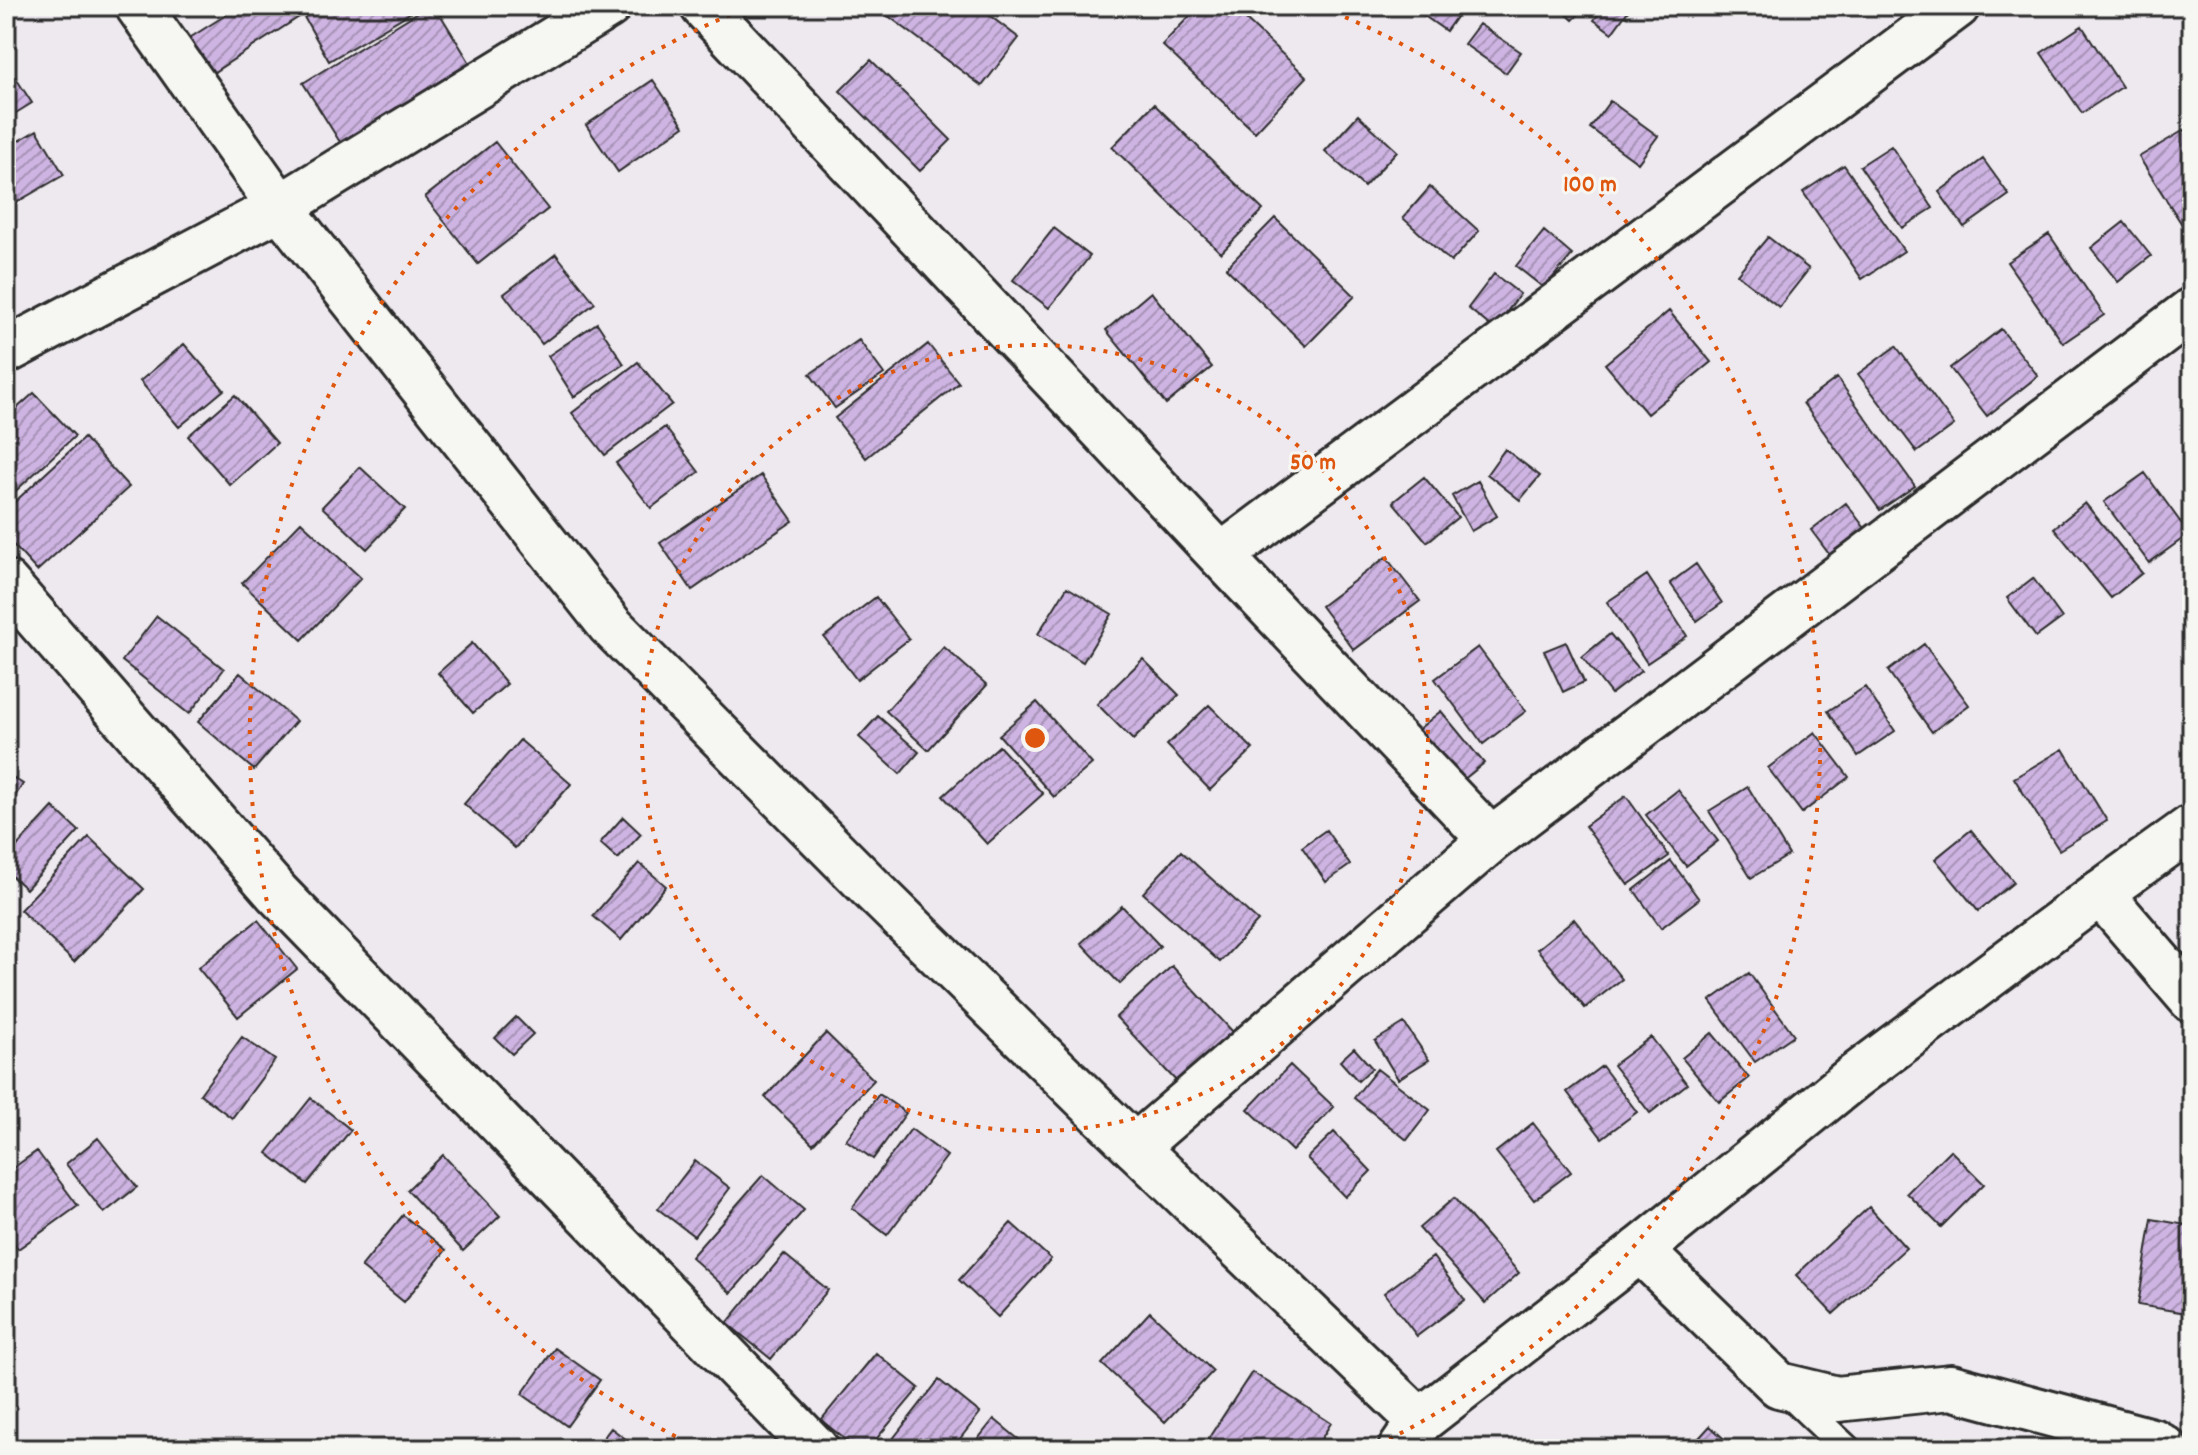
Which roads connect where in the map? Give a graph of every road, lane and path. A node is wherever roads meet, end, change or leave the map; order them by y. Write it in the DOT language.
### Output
graph roads {
  1 [pos="138,6"];
  2 [pos="608,6"];
  3 [pos="703,6"];
  4 [pos="1957,6"];
  5 [pos="280,207"];
  6 [pos="2192,310"];
  7 [pos="6,351"];
  8 [pos="1221,556"];
  9 [pos="6,583"];
  10 [pos="2192,827"];
  11 [pos="1491,840"];
  12 [pos="2100,893"];
  13 [pos="2192,1000"];
  14 [pos="1135,1147"];
  15 [pos="1640,1250"];
  16 [pos="1779,1385"];
  17 [pos="1411,1435"];
  18 [pos="816,1449"];
  19 [pos="1847,1449"];
  20 [pos="2165,1449"];
  1 -- 5 [label="street"];
  2 -- 5 [label="street"];
  3 -- 8 [label="street"];
  4 -- 8 [label="street"];
  5 -- 7 [label="street"];
  5 -- 14 [label="street"];
  6 -- 11 [label="street"];
  8 -- 11 [label="street"];
  9 -- 18 [label="street"];
  10 -- 12 [label="street"];
  11 -- 14 [label="street"];
  12 -- 13 [label="street"];
  12 -- 15 [label="street"];
  14 -- 17 [label="street"];
  15 -- 16 [label="street"];
  15 -- 17 [label="street"];
  16 -- 19 [label="lane"];
  16 -- 20 [label="street"];
}
